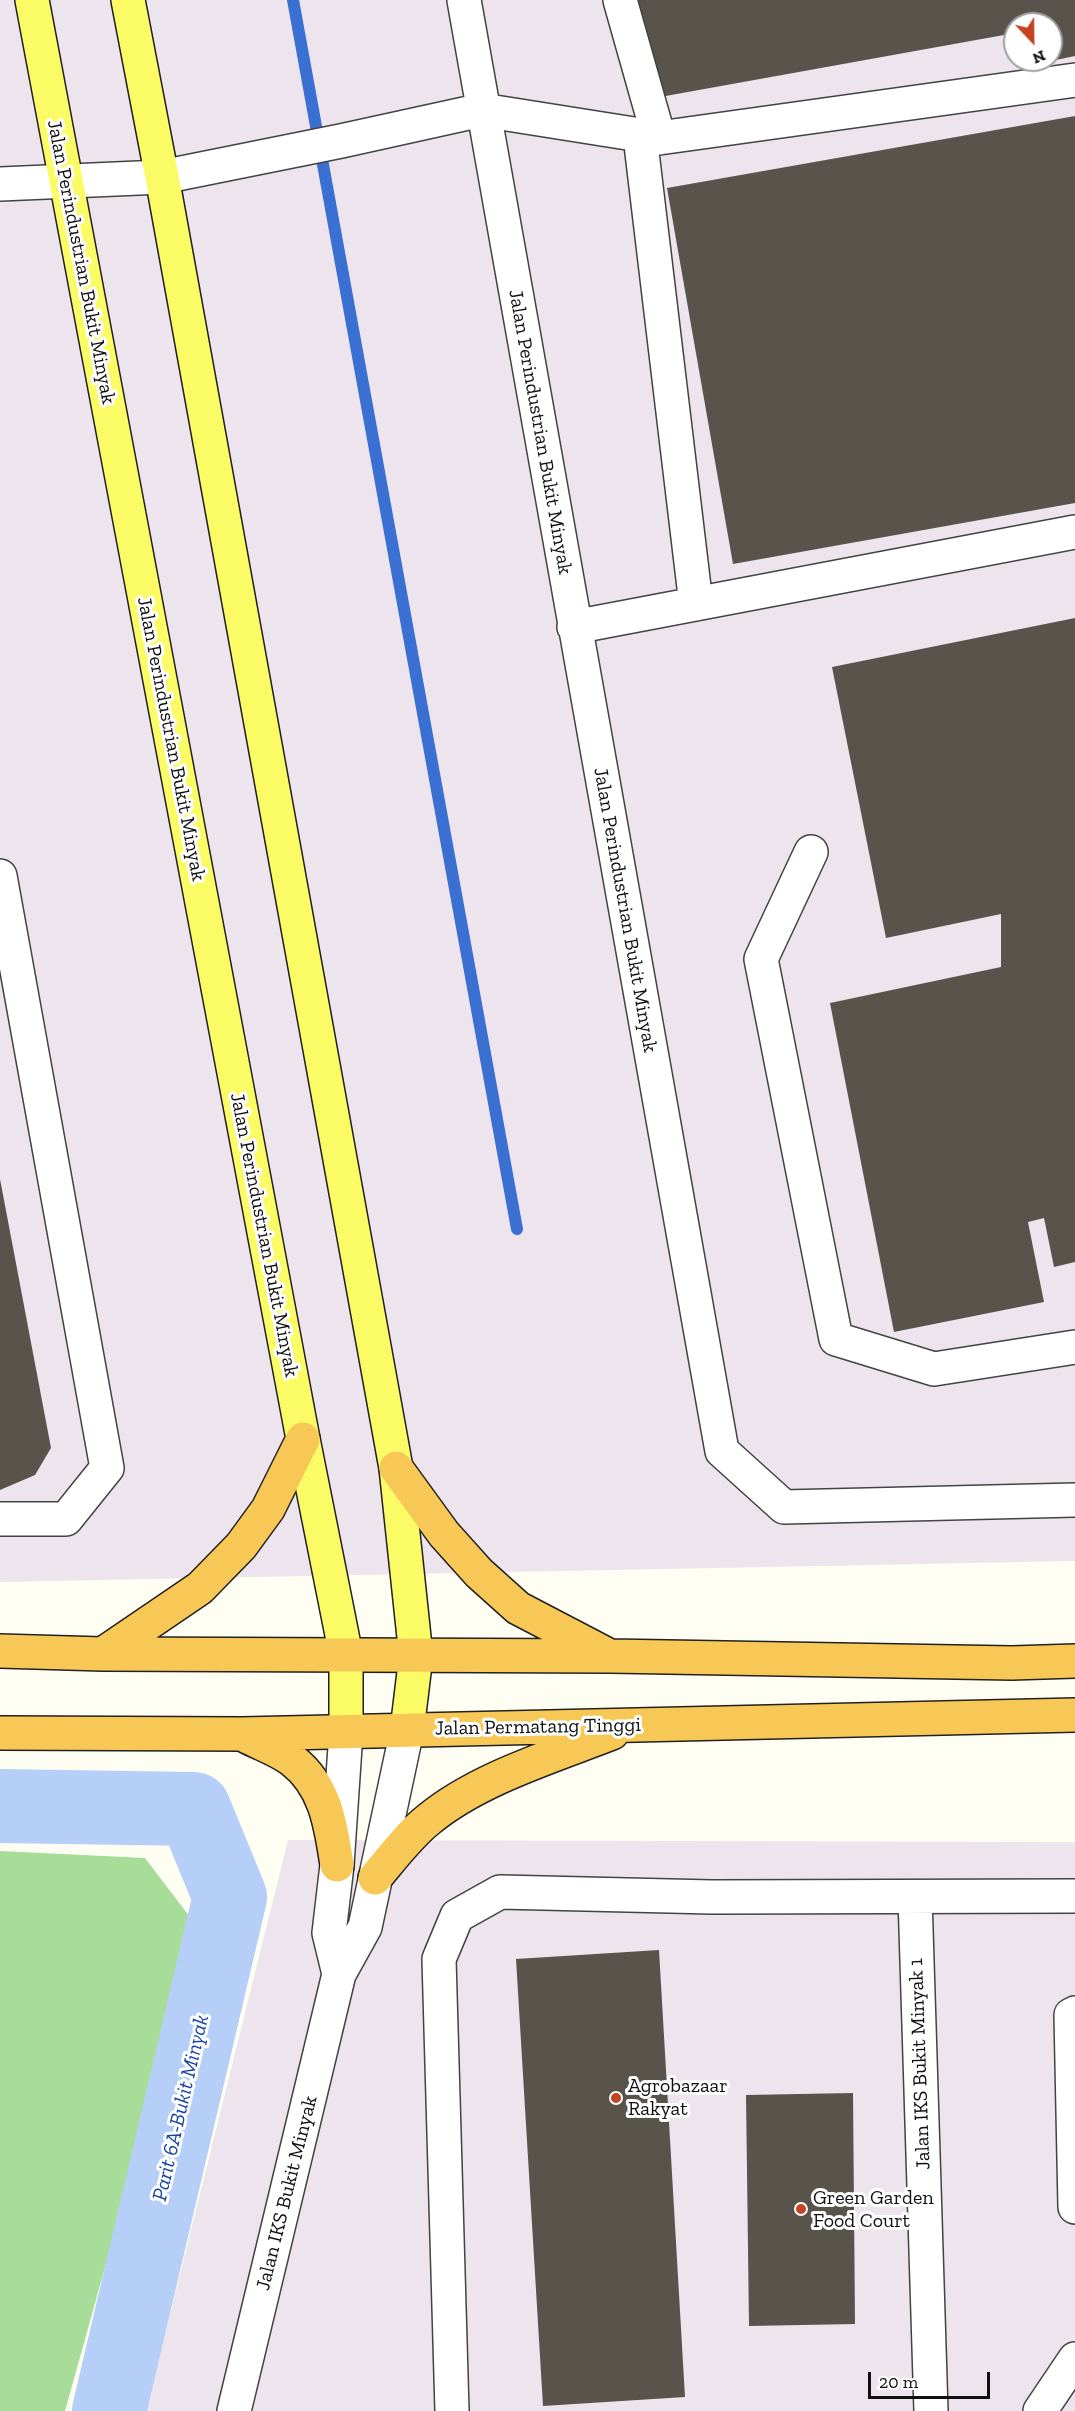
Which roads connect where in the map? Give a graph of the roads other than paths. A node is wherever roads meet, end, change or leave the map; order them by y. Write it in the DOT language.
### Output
graph roads {
  1 [pos="32,0"];
  2 [pos="128,0"];
  3 [pos="464,0"];
  4 [pos="620,0"];
  5 [pos="1075,80"];
  6 [pos="482,110"];
  7 [pos="650,137"];
  8 [pos="162,177"];
  9 [pos="65,180"];
  10 [pos="0,184"];
  11 [pos="1075,532"];
  12 [pos="696,604"];
  13 [pos="574,627"];
  14 [pos="811,852"];
  15 [pos="0,876"];
  16 [pos="1075,1347"];
  17 [pos="303,1439"];
  18 [pos="396,1468"];
  19 [pos="1075,1500"];
  20 [pos="0,1519"];
  21 [pos="0,1651"];
  22 [pos="103,1654"];
  23 [pos="345,1655"];
  24 [pos="416,1656"];
  25 [pos="610,1656"];
  26 [pos="1075,1661"];
  27 [pos="1075,1715"];
  28 [pos="631,1725"];
  29 [pos="406,1730"];
  30 [pos="346,1732"];
  31 [pos="0,1733"];
  32 [pos="242,1734"];
  33 [pos="337,1865"];
  34 [pos="375,1878"];
  35 [pos="1075,1896"];
  36 [pos="915,1897"];
  37 [pos="339,1974"];
  38 [pos="1075,2013"];
  39 [pos="1075,2207"];
  40 [pos="1075,2359"];
  41 [pos="234,2411"];
  42 [pos="452,2411"];
  43 [pos="931,2411"];
  44 [pos="1040,2411"];
  1 -- 9 [label="main road, Jalan Perindustrian Bukit Minyak"];
  2 -- 8 [label="main road"];
  3 -- 6 [label="street, Jalan Perindustrian Bukit Minyak"];
  4 -- 7 [label="street"];
  5 -- 7 [label="street"];
  6 -- 7 [label="street"];
  6 -- 8 [label="street"];
  6 -- 13 [label="street, Jalan Perindustrian Bukit Minyak"];
  7 -- 12 [label="street"];
  8 -- 9 [label="street"];
  8 -- 18 [label="main road"];
  9 -- 10 [label="street"];
  9 -- 17 [label="main road, Jalan Perindustrian Bukit Minyak"];
  11 -- 12 [label="street"];
  12 -- 13 [label="street"];
  13 -- 19 [label="street, Jalan Perindustrian Bukit Minyak"];
  14 -- 16 [label="street"];
  15 -- 20 [label="street"];
  17 -- 22 [label="highway"];
  17 -- 23 [label="main road, Jalan Perindustrian Bukit Minyak"];
  18 -- 24 [label="main road"];
  18 -- 25 [label="highway"];
  21 -- 22 [label="highway"];
  22 -- 23 [label="highway"];
  23 -- 24 [label="highway"];
  23 -- 30 [label="main road, Jalan Perindustrian Bukit Minyak"];
  24 -- 25 [label="highway"];
  24 -- 29 [label="main road"];
  25 -- 26 [label="highway"];
  27 -- 28 [label="highway, Jalan Permatang Tinggi"];
  28 -- 29 [label="highway, Jalan Permatang Tinggi"];
  28 -- 34 [label="highway"];
  29 -- 30 [label="highway, Jalan Permatang Tinggi"];
  29 -- 34 [label="street, Jalan IKS Bukit Minyak"];
  30 -- 32 [label="highway, Jalan Permatang Tinggi"];
  30 -- 33 [label="street, Jalan IKS Bukit Minyak"];
  31 -- 32 [label="highway, Jalan Permatang Tinggi"];
  32 -- 33 [label="highway"];
  33 -- 37 [label="street, Jalan IKS Bukit Minyak"];
  34 -- 37 [label="street, Jalan IKS Bukit Minyak"];
  35 -- 36 [label="street"];
  36 -- 42 [label="street"];
  36 -- 43 [label="street, Jalan IKS Bukit Minyak 1"];
  37 -- 41 [label="street, Jalan IKS Bukit Minyak"];
  38 -- 39 [label="street"];
  40 -- 44 [label="street"];
}
